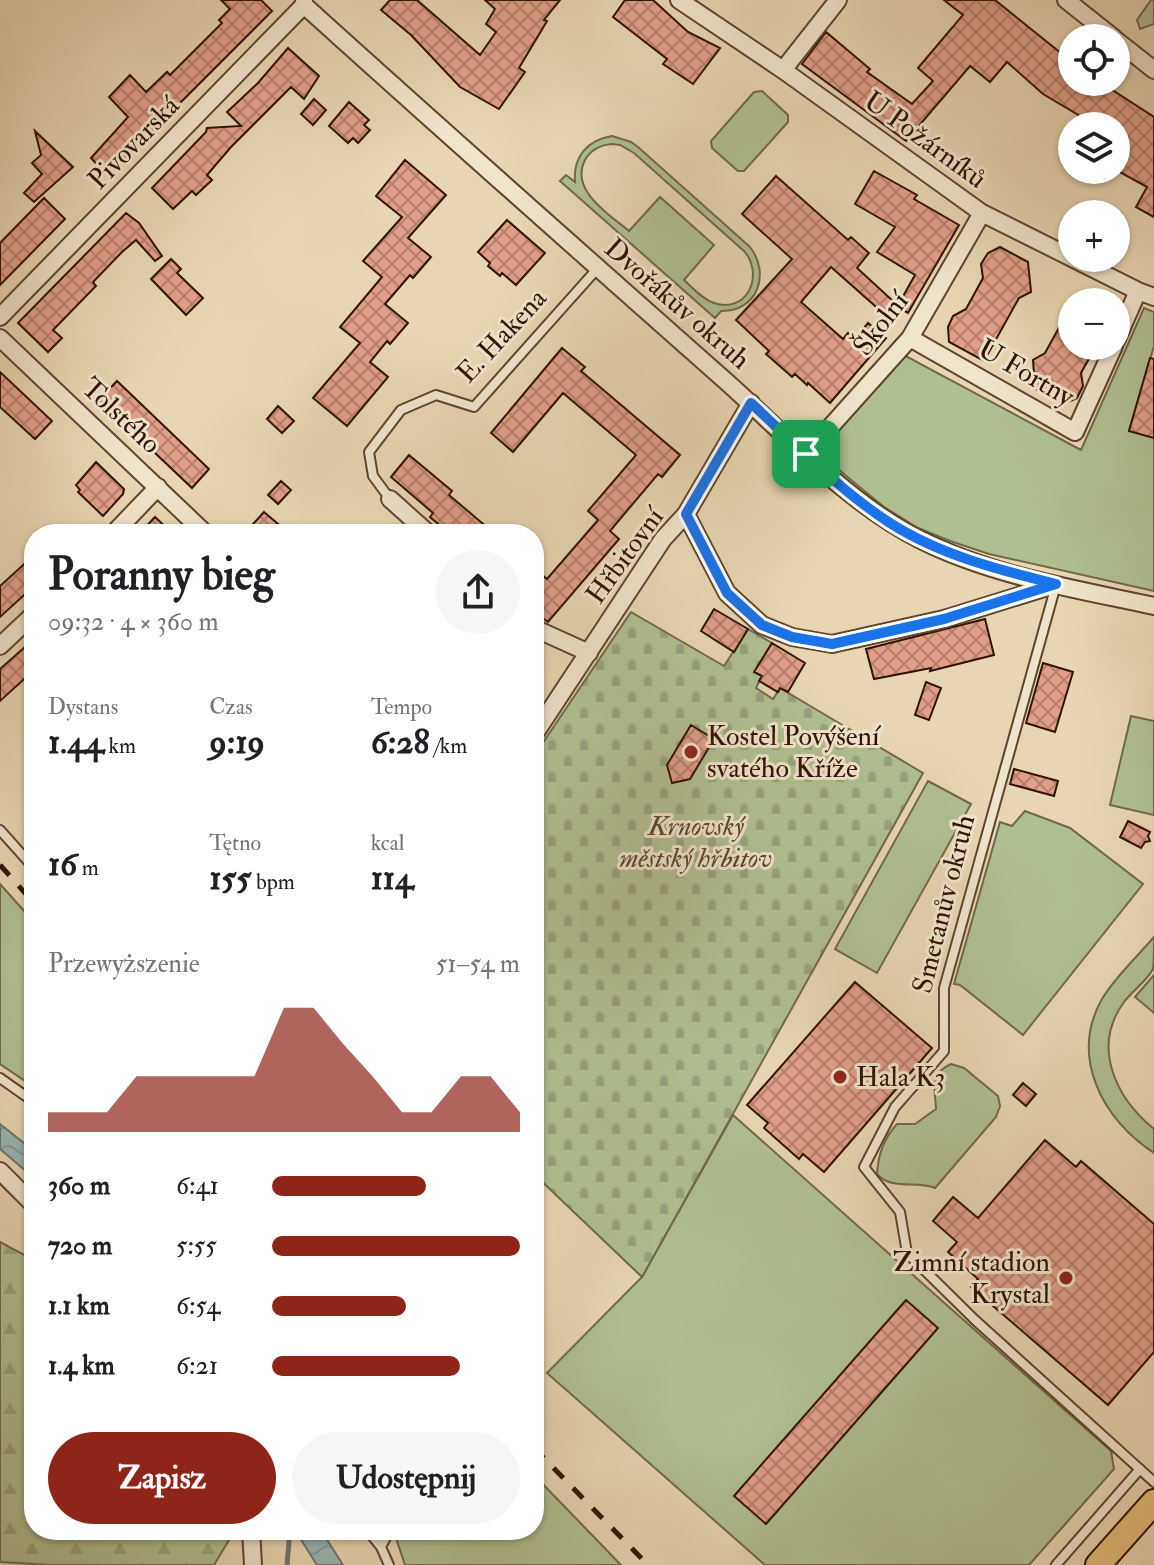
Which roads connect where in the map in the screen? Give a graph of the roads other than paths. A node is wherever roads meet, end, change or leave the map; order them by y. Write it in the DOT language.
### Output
graph roads {
  1 [pos="679,0"];
  2 [pos="838,0"];
  3 [pos="1066,0"];
  4 [pos="304,3"];
  5 [pos="1096,24"];
  6 [pos="1130,51"];
  7 [pos="783,70"];
  8 [pos="1154,70"];
  9 [pos="982,213"];
  10 [pos="597,269"];
  11 [pos="1146,294"];
  12 [pos="0,317"];
  13 [pos="1130,320"];
  14 [pos="0,338"];
  15 [pos="910,338"];
  16 [pos="1108,360"];
  17 [pos="751,403"];
  18 [pos="806,454"];
  19 [pos="158,487"];
  20 [pos="390,499"];
  21 [pos="686,514"];
  22 [pos="123,524"];
  23 [pos="196,524"];
  24 [pos="418,524"];
  25 [pos="1056,584"];
  26 [pos="1154,606"];
  27 [pos="24,623"];
  28 [pos="544,633"];
  29 [pos="0,646"];
  30 [pos="589,653"];
  31 [pos="544,720"];
  32 [pos="0,830"];
  33 [pos="24,857"];
  34 [pos="0,1078"];
  35 [pos="24,1095"];
  36 [pos="0,1171"];
  37 [pos="24,1195"];
  38 [pos="1140,1469"];
  39 [pos="1154,1482"];
  40 [pos="1154,1502"];
  41 [pos="252,1540"];
  42 [pos="375,1540"];
  43 [pos="385,1540"];
  44 [pos="381,1547"];
  45 [pos="253,1565"];
  46 [pos="389,1565"];
  47 [pos="1056,1565"];
  48 [pos="1098,1565"];
  1 -- 7 [label="street, U Požárníků"];
  2 -- 7 [label="street"];
  3 -- 5 [label="street"];
  4 -- 10 [label="street, Dvořákův okruh"];
  4 -- 12 [label="street, Pivovarská"];
  6 -- 8 [label="street"];
  7 -- 9 [label="street, U Požárníků"];
  9 -- 11 [label="street, U Požárníků"];
  9 -- 15 [label="street, Školní"];
  10 -- 17 [label="street, Dvořákův okruh"];
  10 -- 20 [label="lane, E. Hakena"];
  11 -- 13 [label="street, U Fortny"];
  14 -- 19 [label="street, Tolstého"];
  15 -- 16 [label="street, U Fortny"];
  15 -- 18 [label="street, Školní"];
  17 -- 18 [label="street, Dvořákův okruh"];
  17 -- 21 [label="street, Hřbitovní"];
  18 -- 25 [label="street, Dvořákův okruh"];
  19 -- 22 [label="street"];
  19 -- 23 [label="street, Tolstého"];
  20 -- 24 [label="street, E. Hakena"];
  21 -- 25 [label="street"];
  21 -- 30 [label="street, Hřbitovní"];
  25 -- 26 [label="street"];
  25 -- 38 [label="lane, Smetanův okruh"];
  27 -- 29 [label="street"];
  28 -- 30 [label="street"];
  30 -- 31 [label="street, Hřbitovní"];
  32 -- 33 [label="lane"];
  34 -- 35 [label="lane"];
  36 -- 37 [label="street"];
  38 -- 39 [label="lane, Smetanův okruh"];
  38 -- 47 [label="lane"];
  40 -- 48 [label="main road"];
  41 -- 45 [label="street"];
  42 -- 44 [label="lane"];
  43 -- 44 [label="lane"];
  44 -- 46 [label="lane"];
}
